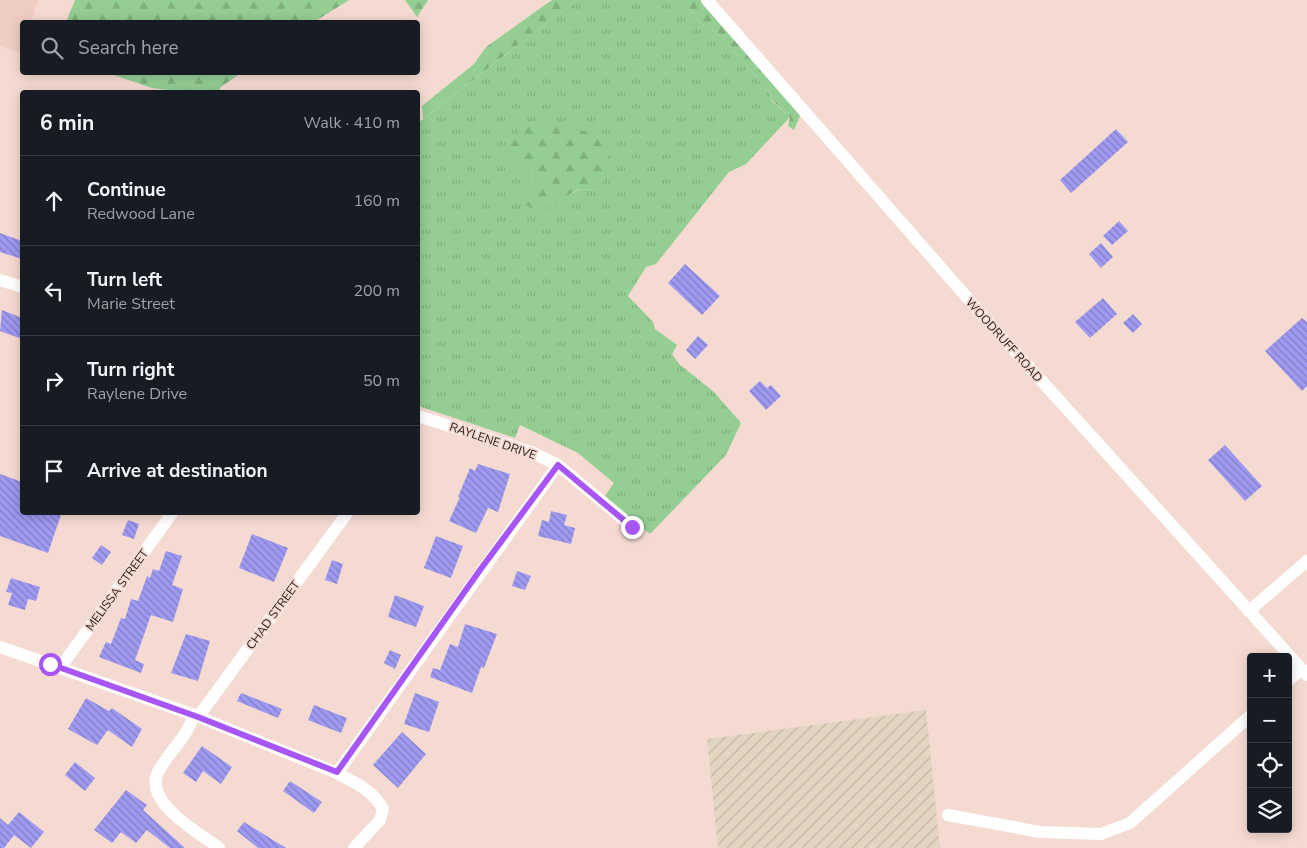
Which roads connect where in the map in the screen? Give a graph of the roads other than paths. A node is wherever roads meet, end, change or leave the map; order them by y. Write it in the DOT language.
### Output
graph roads {
  1 [pos="707,0"];
  2 [pos="0,280"];
  3 [pos="20,286"];
  4 [pos="420,417"];
  5 [pos="558,465"];
  6 [pos="171,515"];
  7 [pos="346,515"];
  8 [pos="635,529"];
  9 [pos="1307,560"];
  10 [pos="1249,611"];
  11 [pos="0,647"];
  12 [pos="60,668"];
  13 [pos="1304,672"];
  14 [pos="1292,679"];
  15 [pos="196,716"];
  16 [pos="1247,719"];
  17 [pos="337,772"];
  18 [pos="948,815"];
  19 [pos="219,848"];
  20 [pos="354,848"];
  1 -- 10 [label="street, WOODRUFF ROAD"];
  2 -- 3 [label="street"];
  4 -- 5 [label="street, RAYLENE DRIVE"];
  5 -- 8 [label="street, RAYLENE DRIVE"];
  5 -- 17 [label="street"];
  6 -- 12 [label="street, MELISSA STREET"];
  7 -- 15 [label="street, CHAD STREET"];
  9 -- 10 [label="street"];
  10 -- 13 [label="street, WOODRUFF ROAD"];
  11 -- 12 [label="street"];
  12 -- 15 [label="street"];
  13 -- 14 [label="street"];
  15 -- 17 [label="street"];
  15 -- 19 [label="street, CHAD STREET"];
  16 -- 18 [label="street"];
  17 -- 20 [label="street"];
}
